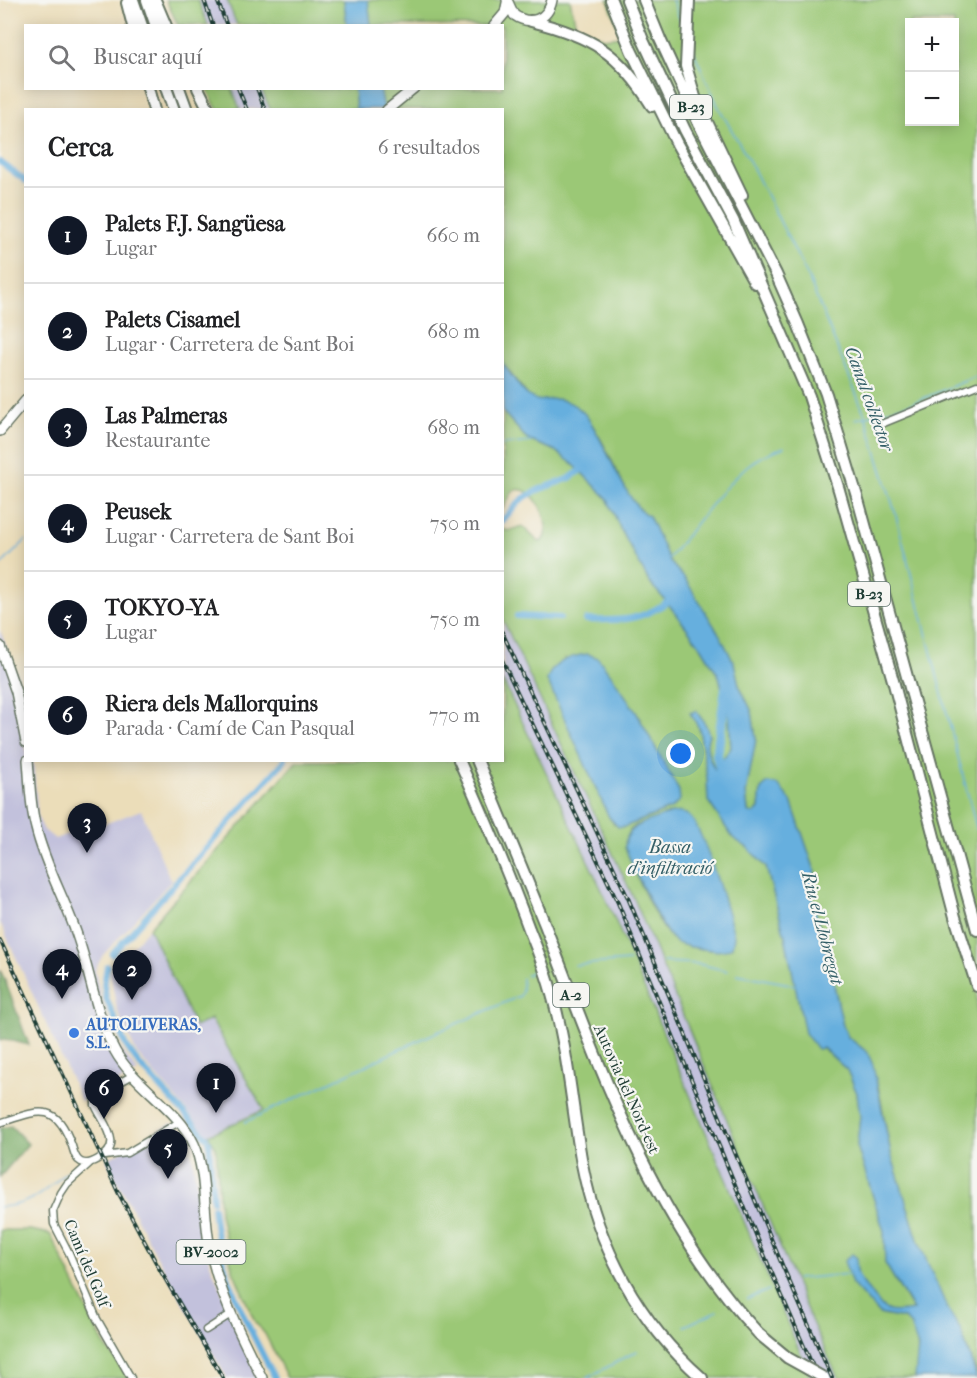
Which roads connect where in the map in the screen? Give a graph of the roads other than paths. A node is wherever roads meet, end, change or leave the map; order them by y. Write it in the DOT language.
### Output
graph roads {
  1 [pos="126,0"];
  2 [pos="133,0"];
  3 [pos="147,0"];
  4 [pos="155,0"];
  5 [pos="552,0"];
  6 [pos="611,0"];
  7 [pos="627,0"];
  8 [pos="644,0"];
  9 [pos="689,0"];
  10 [pos="507,2"];
  11 [pos="518,18"];
  12 [pos="531,21"];
  13 [pos="132,24"];
  14 [pos="141,24"];
  15 [pos="155,24"];
  16 [pos="165,24"];
  17 [pos="495,24"];
  18 [pos="149,90"];
  19 [pos="167,90"];
  20 [pos="180,90"];
  21 [pos="199,90"];
  22 [pos="412,90"];
  23 [pos="153,108"];
  24 [pos="173,108"];
  25 [pos="186,108"];
  26 [pos="208,108"];
  27 [pos="389,108"];
  28 [pos="677,144"];
  29 [pos="751,225"];
  30 [pos="776,316"];
  31 [pos="977,385"];
  32 [pos="24,402"];
  33 [pos="8,421"];
  34 [pos="879,425"];
  35 [pos="0,432"];
  36 [pos="0,437"];
  37 [pos="0,646"];
  38 [pos="24,732"];
  39 [pos="28,762"];
  40 [pos="460,762"];
  41 [pos="478,762"];
  42 [pos="977,930"];
  43 [pos="977,986"];
  44 [pos="133,1075"];
  45 [pos="179,1122"];
  46 [pos="0,1123"];
  47 [pos="104,1156"];
  48 [pos="90,1163"];
  49 [pos="231,1314"];
  50 [pos="206,1330"];
  51 [pos="131,1378"];
  52 [pos="262,1378"];
  53 [pos="702,1378"];
  54 [pos="824,1378"];
  1 -- 13 [label="highway"];
  2 -- 14 [label="highway"];
  3 -- 15 [label="highway"];
  4 -- 16 [label="highway"];
  5 -- 12 [label="main road"];
  6 -- 28 [label="highway"];
  7 -- 30 [label="highway, B-23"];
  8 -- 29 [label="highway, B-23"];
  9 -- 29 [label="highway"];
  10 -- 11 [label="main road"];
  10 -- 17 [label="main road"];
  11 -- 12 [label="main road"];
  11 -- 17 [label="main road"];
  12 -- 28 [label="highway"];
  18 -- 23 [label="highway"];
  19 -- 24 [label="highway"];
  20 -- 25 [label="highway"];
  21 -- 26 [label="highway"];
  22 -- 27 [label="main road"];
  28 -- 30 [label="highway"];
  29 -- 42 [label="highway, B-23"];
  30 -- 43 [label="highway, B-23"];
  31 -- 34 [label="street"];
  32 -- 33 [label="main road"];
  33 -- 35 [label="main road"];
  33 -- 36 [label="main road"];
  37 -- 38 [label="main road"];
  39 -- 44 [label="main road, BV-2002"];
  40 -- 53 [label="highway, A-2"];
  41 -- 54 [label="highway, Autovia del Nord-est / A-2, bridge"];
  44 -- 45 [label="main road, BV-2002"];
  44 -- 47 [label="street"];
  45 -- 47 [label="street, Camí del Golf"];
  45 -- 49 [label="main road, BV-2002"];
  46 -- 48 [label="street"];
  47 -- 48 [label="street, Camí del Golf"];
  48 -- 51 [label="street, Camí del Golf"];
  49 -- 50 [label="street"];
  49 -- 52 [label="main road, BV-2002"];
}
